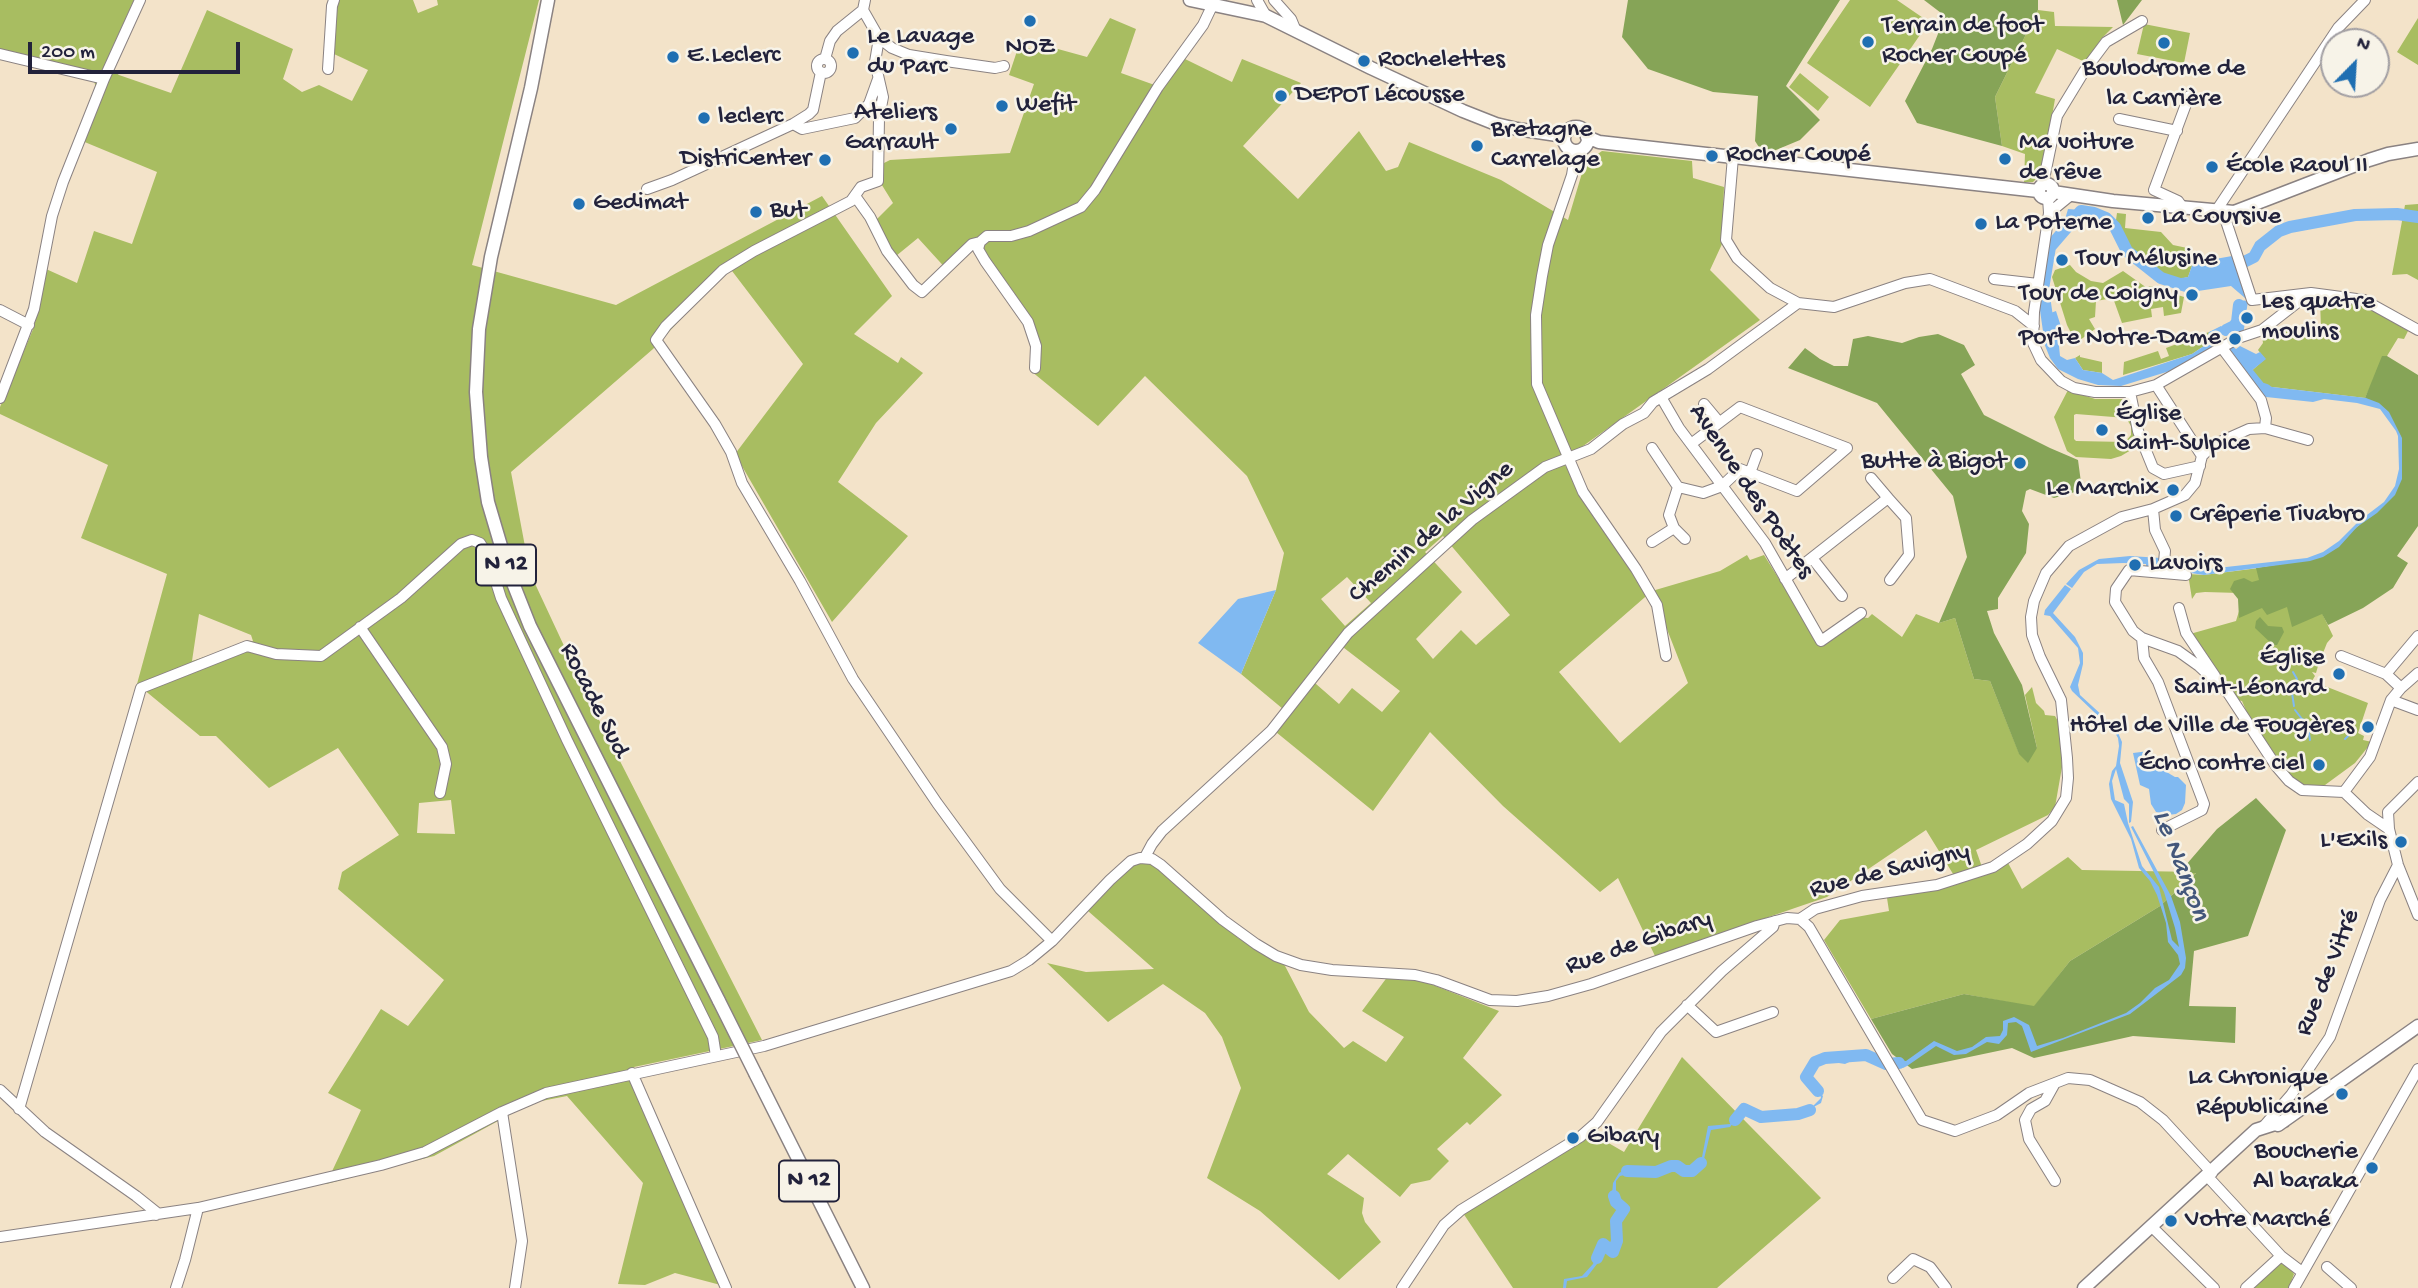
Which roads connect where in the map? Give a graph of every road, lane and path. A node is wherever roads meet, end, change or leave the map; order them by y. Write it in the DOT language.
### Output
graph roads {
  1 [pos="140,0"];
  2 [pos="334,0"];
  3 [pos="548,0"];
  4 [pos="555,0"];
  5 [pos="1190,0"];
  6 [pos="1257,0"];
  7 [pos="1274,0"];
  8 [pos="2365,0"];
  9 [pos="1213,4"];
  10 [pos="864,5"];
  11 [pos="1266,16"];
  12 [pos="2142,21"];
  13 [pos="1296,31"];
  14 [pos="879,38"];
  15 [pos="0,54"];
  16 [pos="1004,66"];
  17 [pos="328,69"];
  18 [pos="878,78"];
  19 [pos="104,79"];
  20 [pos="531,88"];
  21 [pos="2189,96"];
  22 [pos="2119,119"];
  23 [pos="793,124"];
  24 [pos="2177,131"];
  25 [pos="1564,136"];
  26 [pos="1587,137"];
  27 [pos="2418,149"];
  28 [pos="1576,150"];
  29 [pos="1733,157"];
  30 [pos="647,189"];
  31 [pos="2045,191"];
  32 [pos="855,195"];
  33 [pos="2071,195"];
  34 [pos="2183,208"];
  35 [pos="2220,212"];
  36 [pos="2049,213"];
  37 [pos="980,242"];
  38 [pos="1994,279"];
  39 [pos="2038,285"];
  40 [pos="2311,293"];
  41 [pos="1798,303"];
  42 [pos="0,310"];
  43 [pos="29,325"];
  44 [pos="2034,326"];
  45 [pos="2418,330"];
  46 [pos="2222,348"];
  47 [pos="1035,368"];
  48 [pos="2156,385"];
  49 [pos="2130,392"];
  50 [pos="1661,397"];
  51 [pos="0,398"];
  52 [pos="1704,404"];
  53 [pos="1719,422"];
  54 [pos="2265,428"];
  55 [pos="2308,440"];
  56 [pos="1691,444"];
  57 [pos="1652,448"];
  58 [pos="1757,454"];
  59 [pos="1567,456"];
  60 [pos="2201,461"];
  61 [pos="1750,473"];
  62 [pos="1871,478"];
  63 [pos="1722,486"];
  64 [pos="1678,487"];
  65 [pos="1888,498"];
  66 [pos="2151,510"];
  67 [pos="1674,528"];
  68 [pos="1685,540"];
  69 [pos="1652,542"];
  70 [pos="1812,558"];
  71 [pos="2163,571"];
  72 [pos="2186,575"];
  73 [pos="1785,579"];
  74 [pos="1890,580"];
  75 [pos="1842,596"];
  76 [pos="2179,608"];
  77 [pos="1861,613"];
  78 [pos="360,627"];
  79 [pos="2418,636"];
  80 [pos="2142,638"];
  81 [pos="1666,656"];
  82 [pos="2341,656"];
  83 [pos="2418,673"];
  84 [pos="2386,674"];
  85 [pos="2405,685"];
  86 [pos="2228,693"];
  87 [pos="2391,700"];
  88 [pos="2418,710"];
  89 [pos="2418,782"];
  90 [pos="2344,792"];
  91 [pos="440,793"];
  92 [pos="2389,825"];
  93 [pos="2162,830"];
  94 [pos="1145,857"];
  95 [pos="2398,865"];
  96 [pos="2418,915"];
  97 [pos="1800,919"];
  98 [pos="1775,921"];
  99 [pos="1052,941"];
  100 [pos="1687,1005"];
  101 [pos="1773,1012"];
  102 [pos="2416,1031"];
  103 [pos="716,1056"];
  104 [pos="2418,1069"];
  105 [pos="632,1073"];
  106 [pos="2055,1083"];
  107 [pos="0,1090"];
  108 [pos="19,1109"];
  109 [pos="502,1112"];
  110 [pos="2284,1121"];
  111 [pos="2264,1126"];
  112 [pos="2210,1175"];
  113 [pos="2055,1181"];
  114 [pos="198,1208"];
  115 [pos="156,1215"];
  116 [pos="2152,1227"];
  117 [pos="0,1237"];
  118 [pos="2281,1256"];
  119 [pos="2327,1267"];
  120 [pos="2302,1272"];
  121 [pos="1893,1278"];
  122 [pos="176,1288"];
  123 [pos="515,1288"];
  124 [pos="726,1288"];
  125 [pos="863,1288"];
  126 [pos="1402,1288"];
  127 [pos="1946,1288"];
  128 [pos="2084,1288"];
  129 [pos="2214,1288"];
  130 [pos="2246,1288"];
  131 [pos="2294,1288"];
  132 [pos="2351,1288"];
  1 -- 19 [label="street"];
  2 -- 17 [label="street"];
  3 -- 20 [label="main road, Rocade Sud / N 12"];
  4 -- 20 [label="main road, Rocade Sud / N 12"];
  5 -- 9 [label="main road"];
  6 -- 11 [label="street"];
  7 -- 13 [label="street"];
  8 -- 35 [label="street"];
  9 -- 11 [label="main road"];
  9 -- 37 [label="street"];
  10 -- 14 [label="street"];
  10 -- 23 [label="street"];
  11 -- 13 [label="main road"];
  12 -- 31 [label="street"];
  13 -- 25 [label="main road"];
  14 -- 16 [label="street"];
  14 -- 18 [label="street"];
  15 -- 19 [label="street"];
  18 -- 23 [label="street"];
  18 -- 32 [label="street"];
  19 -- 43 [label="street"];
  20 -- 125 [label="main road, Rocade Sud / N 12, bridge"];
  21 -- 24 [label="street"];
  22 -- 24 [label="street"];
  23 -- 30 [label="street"];
  24 -- 34 [label="street"];
  25 -- 26 [label="main road"];
  25 -- 28 [label="main road"];
  26 -- 28 [label="main road"];
  26 -- 29 [label="main road"];
  27 -- 35 [label="main road"];
  28 -- 59 [label="street"];
  29 -- 31 [label="main road"];
  29 -- 41 [label="street"];
  31 -- 33 [label="main road"];
  31 -- 36 [label="street"];
  32 -- 37 [label="street"];
  32 -- 99 [label="street"];
  33 -- 34 [label="main road"];
  33 -- 36 [label="street"];
  34 -- 35 [label="main road"];
  35 -- 40 [label="street"];
  36 -- 39 [label="street"];
  37 -- 47 [label="street"];
  38 -- 39 [label="street"];
  39 -- 44 [label="street"];
  40 -- 45 [label="street"];
  40 -- 46 [label="street"];
  41 -- 44 [label="street"];
  41 -- 50 [label="street, Chemin de la Vigne"];
  42 -- 43 [label="street"];
  43 -- 51 [label="street"];
  44 -- 49 [label="street"];
  46 -- 48 [label="street"];
  46 -- 54 [label="street"];
  48 -- 49 [label="street"];
  48 -- 60 [label="street"];
  49 -- 60 [label="street"];
  50 -- 56 [label="street, Avenue des Poètes"];
  50 -- 59 [label="street, Chemin de la Vigne"];
  52 -- 53 [label="street"];
  53 -- 56 [label="street"];
  53 -- 61 [label="street"];
  54 -- 55 [label="street"];
  54 -- 60 [label="street"];
  56 -- 63 [label="street, Avenue des Poètes"];
  57 -- 64 [label="street"];
  58 -- 61 [label="street"];
  59 -- 81 [label="street"];
  59 -- 94 [label="street, Chemin de la Vigne"];
  60 -- 66 [label="street, Rue de Savigny"];
  61 -- 63 [label="street"];
  62 -- 65 [label="street"];
  63 -- 64 [label="street"];
  63 -- 73 [label="street, Avenue des Poètes"];
  64 -- 67 [label="street"];
  65 -- 70 [label="street"];
  65 -- 74 [label="street"];
  66 -- 71 [label="street"];
  66 -- 97 [label="street, Rue de Savigny"];
  67 -- 68 [label="street"];
  67 -- 69 [label="street"];
  70 -- 73 [label="street"];
  70 -- 75 [label="street"];
  71 -- 72 [label="street"];
  71 -- 80 [label="street"];
  73 -- 77 [label="street, Avenue des Poètes"];
  76 -- 86 [label="street"];
  78 -- 91 [label="street"];
  78 -- 103 [label="street"];
  78 -- 108 [label="street"];
  79 -- 84 [label="street"];
  80 -- 86 [label="street"];
  80 -- 93 [label="street"];
  82 -- 84 [label="street"];
  83 -- 85 [label="street"];
  84 -- 85 [label="street"];
  85 -- 87 [label="street"];
  86 -- 90 [label="street"];
  87 -- 88 [label="street"];
  87 -- 90 [label="street"];
  89 -- 92 [label="street"];
  90 -- 92 [label="street"];
  92 -- 95 [label="street"];
  94 -- 98 [label="street, Rue de Gibary"];
  94 -- 99 [label="street"];
  95 -- 96 [label="street"];
  95 -- 111 [label="street, Rue de Vitré"];
  97 -- 98 [label="street, Rue de Gibary"];
  97 -- 106 [label="street"];
  98 -- 100 [label="street"];
  99 -- 103 [label="street"];
  100 -- 101 [label="street"];
  100 -- 126 [label="street"];
  102 -- 110 [label="main road"];
  103 -- 105 [label="street"];
  104 -- 120 [label="street"];
  105 -- 109 [label="street"];
  105 -- 124 [label="street"];
  106 -- 112 [label="street"];
  106 -- 113 [label="street"];
  107 -- 108 [label="street"];
  108 -- 115 [label="street"];
  109 -- 114 [label="street"];
  109 -- 123 [label="street"];
  110 -- 111 [label="main road"];
  110 -- 112 [label="main road"];
  111 -- 112 [label="main road"];
  112 -- 116 [label="main road"];
  112 -- 118 [label="street"];
  114 -- 115 [label="street"];
  114 -- 122 [label="street"];
  115 -- 117 [label="street"];
  116 -- 128 [label="main road"];
  116 -- 129 [label="street"];
  118 -- 120 [label="street"];
  118 -- 130 [label="street"];
  119 -- 132 [label="street"];
  120 -- 131 [label="street"];
  121 -- 127 [label="street"];
}
